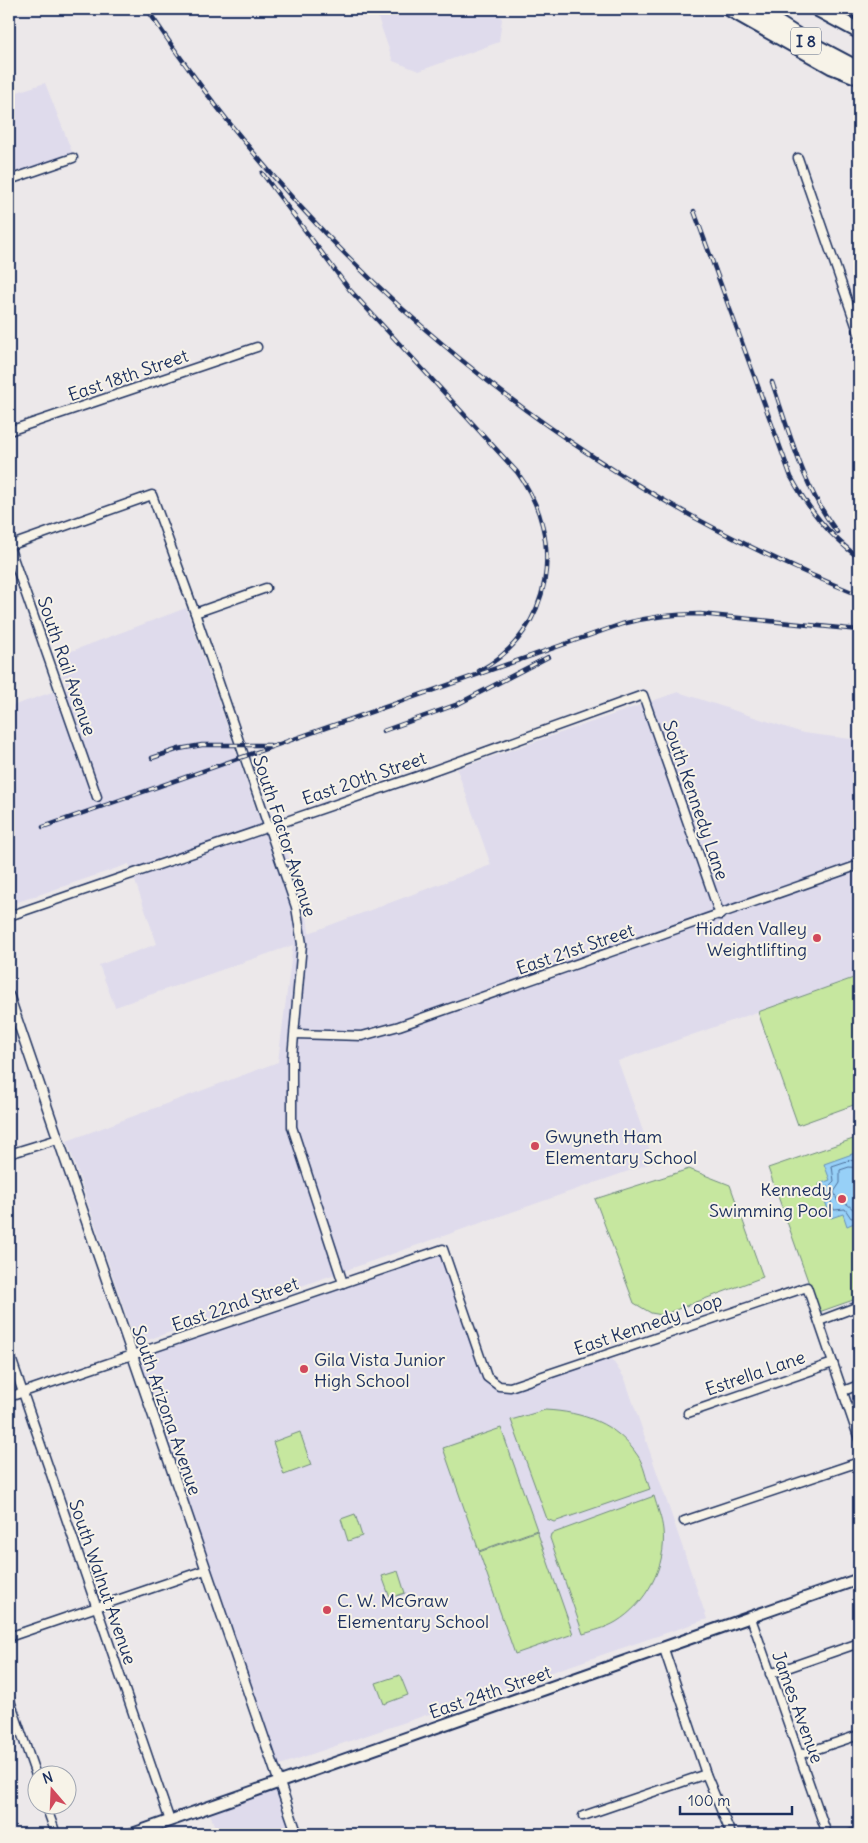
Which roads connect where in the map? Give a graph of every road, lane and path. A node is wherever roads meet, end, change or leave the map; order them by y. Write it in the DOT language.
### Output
graph roads {
  1 [pos="730,9"];
  2 [pos="755,9"];
  3 [pos="818,9"];
  4 [pos="859,31"];
  5 [pos="859,69"];
  6 [pos="859,77"];
  7 [pos="73,158"];
  8 [pos="798,158"];
  9 [pos="9,180"];
  10 [pos="859,334"];
  11 [pos="257,347"];
  12 [pos="9,431"];
  13 [pos="9,546"];
  14 [pos="266,588"];
  15 [pos="195,613"];
  16 [pos="643,695"];
  17 [pos="97,797"];
  18 [pos="267,826"];
  19 [pos="859,865"];
  20 [pos="720,914"];
  21 [pos="9,916"];
  22 [pos="9,996"];
  23 [pos="295,1034"];
  24 [pos="58,1139"];
  25 [pos="9,1154"];
  26 [pos="343,1283"];
  27 [pos="859,1306"];
  28 [pos="819,1321"];
  29 [pos="9,1352"];
  30 [pos="130,1355"];
  31 [pos="833,1363"];
  32 [pos="859,1385"];
  33 [pos="499,1386"];
  34 [pos="843,1391"];
  35 [pos="23,1392"];
  36 [pos="9,1397"];
  37 [pos="688,1413"];
  38 [pos="859,1439"];
  39 [pos="859,1462"];
  40 [pos="684,1521"];
  41 [pos="205,1570"];
  42 [pos="859,1579"];
  43 [pos="96,1607"];
  44 [pos="751,1618"];
  45 [pos="9,1637"];
  46 [pos="859,1642"];
  47 [pos="664,1649"];
  48 [pos="770,1674"];
  49 [pos="9,1698"];
  50 [pos="859,1735"];
  51 [pos="799,1756"];
  52 [pos="33,1766"];
  53 [pos="706,1774"];
  54 [pos="279,1782"];
  55 [pos="50,1816"];
  56 [pos="583,1816"];
  57 [pos="170,1821"];
  58 [pos="859,1831"];
  59 [pos="56,1834"];
  60 [pos="132,1834"];
  61 [pos="297,1834"];
  62 [pos="731,1834"];
  63 [pos="828,1834"];
  64 [pos="851,1834"];
  1 -- 6 [label="highway"];
  2 -- 5 [label="highway, I 8"];
  3 -- 4 [label="highway, I 8"];
  7 -- 9 [label="street"];
  8 -- 10 [label="street"];
  11 -- 12 [label="street, East 18th Street"];
  13 -- 15 [label="street, South Factor Avenue"];
  13 -- 17 [label="street, South Rail Avenue"];
  14 -- 15 [label="street"];
  15 -- 18 [label="street, South Factor Avenue"];
  16 -- 18 [label="street, East 20th Street"];
  16 -- 20 [label="street, South Kennedy Lane"];
  18 -- 21 [label="street, East 20th Street"];
  18 -- 23 [label="street, South Factor Avenue"];
  19 -- 20 [label="street, East 21st Street"];
  20 -- 23 [label="street, East 21st Street"];
  22 -- 24 [label="street, South Arizona Avenue"];
  23 -- 26 [label="street, South Factor Avenue"];
  24 -- 25 [label="street"];
  24 -- 30 [label="street, South Arizona Avenue"];
  26 -- 30 [label="street, East 22nd Street"];
  26 -- 33 [label="street, East 22nd Street"];
  27 -- 28 [label="street"];
  28 -- 31 [label="street"];
  28 -- 33 [label="street, East Kennedy Loop"];
  29 -- 35 [label="street, South Walnut Avenue"];
  30 -- 35 [label="street, East 22nd Street"];
  30 -- 41 [label="street, South Arizona Avenue"];
  31 -- 34 [label="street"];
  31 -- 37 [label="street, Estrella Lane"];
  32 -- 34 [label="street"];
  34 -- 38 [label="street"];
  35 -- 36 [label="street, East 22nd Street"];
  35 -- 43 [label="street, South Walnut Avenue"];
  39 -- 40 [label="street"];
  41 -- 43 [label="street"];
  41 -- 54 [label="street, South Arizona Avenue"];
  42 -- 44 [label="main road, East 24th Street"];
  43 -- 45 [label="street"];
  43 -- 57 [label="street, South Walnut Avenue"];
  44 -- 47 [label="main road, East 24th Street"];
  44 -- 48 [label="street, James Avenue"];
  46 -- 48 [label="street"];
  47 -- 53 [label="street"];
  47 -- 54 [label="main road, East 24th Street"];
  48 -- 51 [label="street, James Avenue"];
  49 -- 52 [label="street"];
  50 -- 51 [label="street"];
  51 -- 63 [label="street, James Avenue"];
  53 -- 56 [label="street"];
  53 -- 62 [label="street"];
  54 -- 57 [label="main road, East 24th Street"];
  54 -- 61 [label="street, South Arizona Avenue"];
  55 -- 59 [label="street"];
  57 -- 60 [label="main road, East 24th Street"];
  58 -- 64 [label="street"];
}
